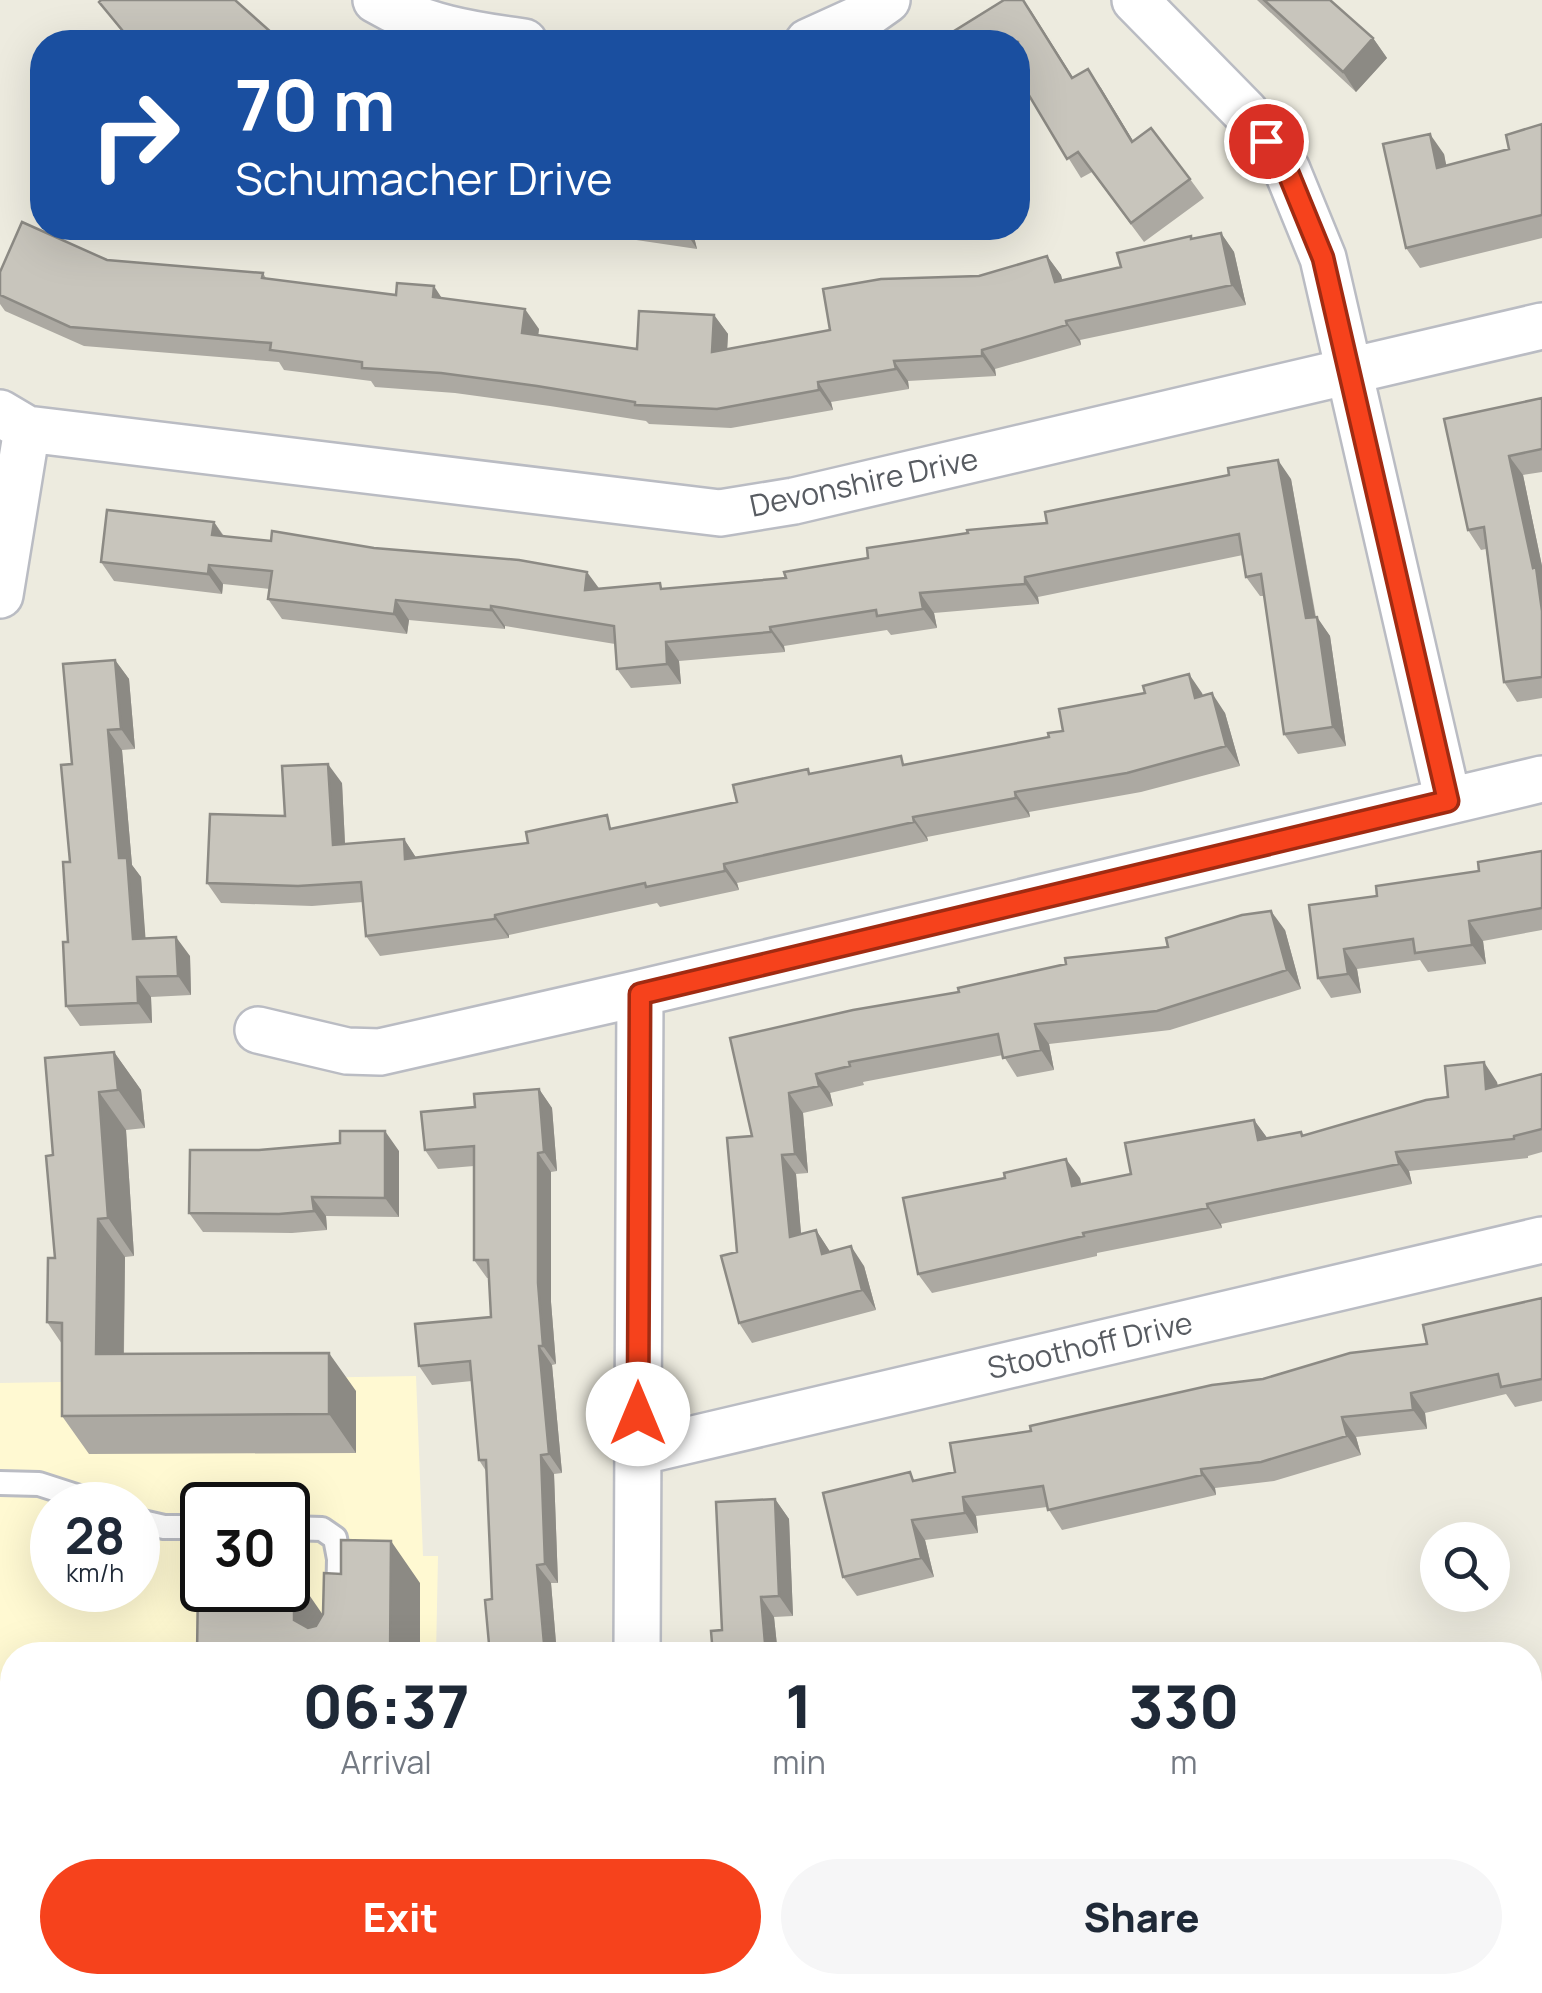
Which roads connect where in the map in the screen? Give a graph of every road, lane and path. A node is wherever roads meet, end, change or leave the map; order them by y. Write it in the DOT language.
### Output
graph roads {
  1 [pos="376,0"];
  2 [pos="887,0"];
  3 [pos="1136,0"];
  4 [pos="452,30"];
  5 [pos="836,30"];
  6 [pos="1542,326"];
  7 [pos="1348,371"];
  8 [pos="14,421"];
  9 [pos="0,595"];
  10 [pos="1542,779"];
  11 [pos="1448,801"];
  12 [pos="640,994"];
  13 [pos="258,1030"];
  14 [pos="1542,1240"];
  15 [pos="638,1452"];
  16 [pos="0,1483"];
  17 [pos="30,1484"];
  18 [pos="310,1529"];
  19 [pos="338,1642"];
  20 [pos="636,1642"];
  1 -- 4 [label="street"];
  2 -- 5 [label="street"];
  3 -- 7 [label="street"];
  6 -- 7 [label="street, Devonshire Drive"];
  7 -- 8 [label="street, Devonshire Drive"];
  7 -- 11 [label="street"];
  8 -- 9 [label="street"];
  10 -- 11 [label="street"];
  11 -- 12 [label="street"];
  12 -- 13 [label="street"];
  12 -- 15 [label="street"];
  14 -- 15 [label="street, Stoothoff Drive"];
  15 -- 20 [label="street"];
  16 -- 17 [label="lane"];
  18 -- 19 [label="lane"];
}
